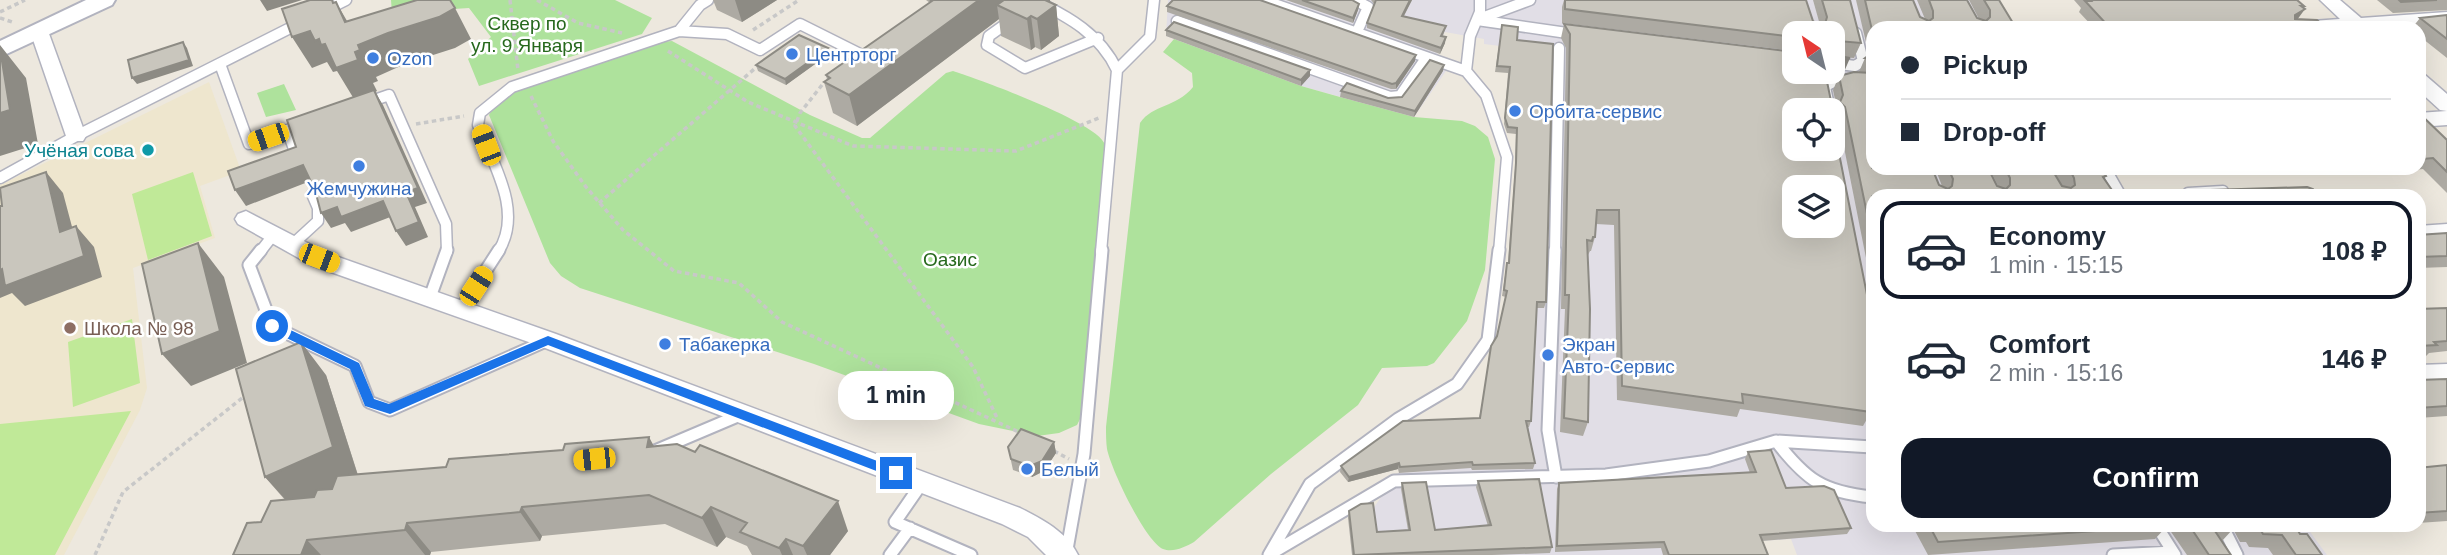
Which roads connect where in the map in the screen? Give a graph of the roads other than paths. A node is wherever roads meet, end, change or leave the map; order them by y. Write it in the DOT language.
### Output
graph roads {
  1 [pos="104,0"];
  2 [pos="346,0"];
  3 [pos="708,0"];
  4 [pos="1154,0"];
  5 [pos="1263,0"];
  6 [pos="1354,0"];
  7 [pos="1479,0"];
  8 [pos="1530,0"];
  9 [pos="2329,0"];
  10 [pos="1032,3"];
  11 [pos="1017,15"];
  12 [pos="2447,18"];
  13 [pos="1477,20"];
  14 [pos="1177,21"];
  15 [pos="2353,21"];
  16 [pos="2414,21"];
  17 [pos="1854,24"];
  18 [pos="39,31"];
  19 [pos="679,31"];
  20 [pos="1356,34"];
  21 [pos="1589,35"];
  22 [pos="1098,38"];
  23 [pos="1559,48"];
  24 [pos="0,50"];
  25 [pos="1426,58"];
  26 [pos="852,62"];
  27 [pos="220,64"];
  28 [pos="1845,65"];
  29 [pos="1117,70"];
  30 [pos="1465,71"];
  31 [pos="1866,80"];
  32 [pos="2426,86"];
  33 [pos="1827,98"];
  34 [pos="2447,105"];
  35 [pos="351,108"];
  36 [pos="2447,118"];
  37 [pos="2426,119"];
  38 [pos="313,121"];
  39 [pos="287,130"];
  40 [pos="76,136"];
  41 [pos="297,157"];
  42 [pos="0,178"];
  43 [pos="312,194"];
  44 [pos="246,219"];
  45 [pos="2447,232"];
  46 [pos="2426,233"];
  47 [pos="283,239"];
  48 [pos="429,300"];
  49 [pos="461,309"];
  50 [pos="548,340"];
  51 [pos="2447,373"];
  52 [pos="2426,374"];
  53 [pos="740,415"];
  54 [pos="1776,440"];
  55 [pos="1866,447"];
  56 [pos="636,455"];
  57 [pos="1556,477"];
  58 [pos="922,483"];
  59 [pos="1866,496"];
  60 [pos="910,528"];
  61 [pos="2160,532"];
  62 [pos="2226,532"];
  63 [pos="2174,553"];
  64 [pos="1269,554"];
  65 [pos="890,555"];
  66 [pos="971,555"];
  67 [pos="1065,555"];
  68 [pos="2113,555"];
  69 [pos="2237,555"];
  1 -- 18 [label="street"];
  2 -- 27 [label="lane"];
  3 -- 19 [label="lane"];
  4 -- 29 [label="lane"];
  5 -- 20 [label="lane"];
  6 -- 20 [label="lane"];
  7 -- 13 [label="lane"];
  8 -- 13 [label="lane"];
  9 -- 15 [label="street"];
  10 -- 22 [label="lane"];
  11 -- 22 [label="lane"];
  12 -- 16 [label="street"];
  13 -- 21 [label="lane"];
  13 -- 30 [label="lane"];
  14 -- 25 [label="lane"];
  17 -- 28 [label="lane"];
  18 -- 24 [label="street"];
  18 -- 40 [label="street"];
  19 -- 26 [label="lane"];
  19 -- 49 [label="lane"];
  20 -- 25 [label="lane"];
  22 -- 29 [label="lane"];
  23 -- 57 [label="lane"];
  25 -- 30 [label="lane"];
  27 -- 39 [label="lane"];
  27 -- 40 [label="lane"];
  29 -- 67 [label="lane"];
  30 -- 64 [label="lane"];
  31 -- 33 [label="lane"];
  32 -- 34 [label="street"];
  35 -- 48 [label="lane"];
  36 -- 37 [label="street"];
  38 -- 39 [label="lane"];
  39 -- 41 [label="lane"];
  40 -- 42 [label="lane"];
  43 -- 47 [label="lane"];
  44 -- 47 [label="street"];
  45 -- 46 [label="street"];
  47 -- 48 [label="street"];
  47 -- 50 [label="lane"];
  48 -- 49 [label="street"];
  49 -- 50 [label="street"];
  50 -- 53 [label="street"];
  51 -- 52 [label="street"];
  53 -- 56 [label="lane"];
  53 -- 58 [label="street"];
  54 -- 55 [label="lane"];
  54 -- 57 [label="lane"];
  54 -- 59 [label="lane"];
  57 -- 64 [label="lane"];
  58 -- 60 [label="lane"];
  58 -- 67 [label="street"];
  60 -- 65 [label="lane"];
  60 -- 66 [label="lane"];
  61 -- 63 [label="lane"];
  62 -- 69 [label="lane"];
  63 -- 68 [label="lane"];
}
